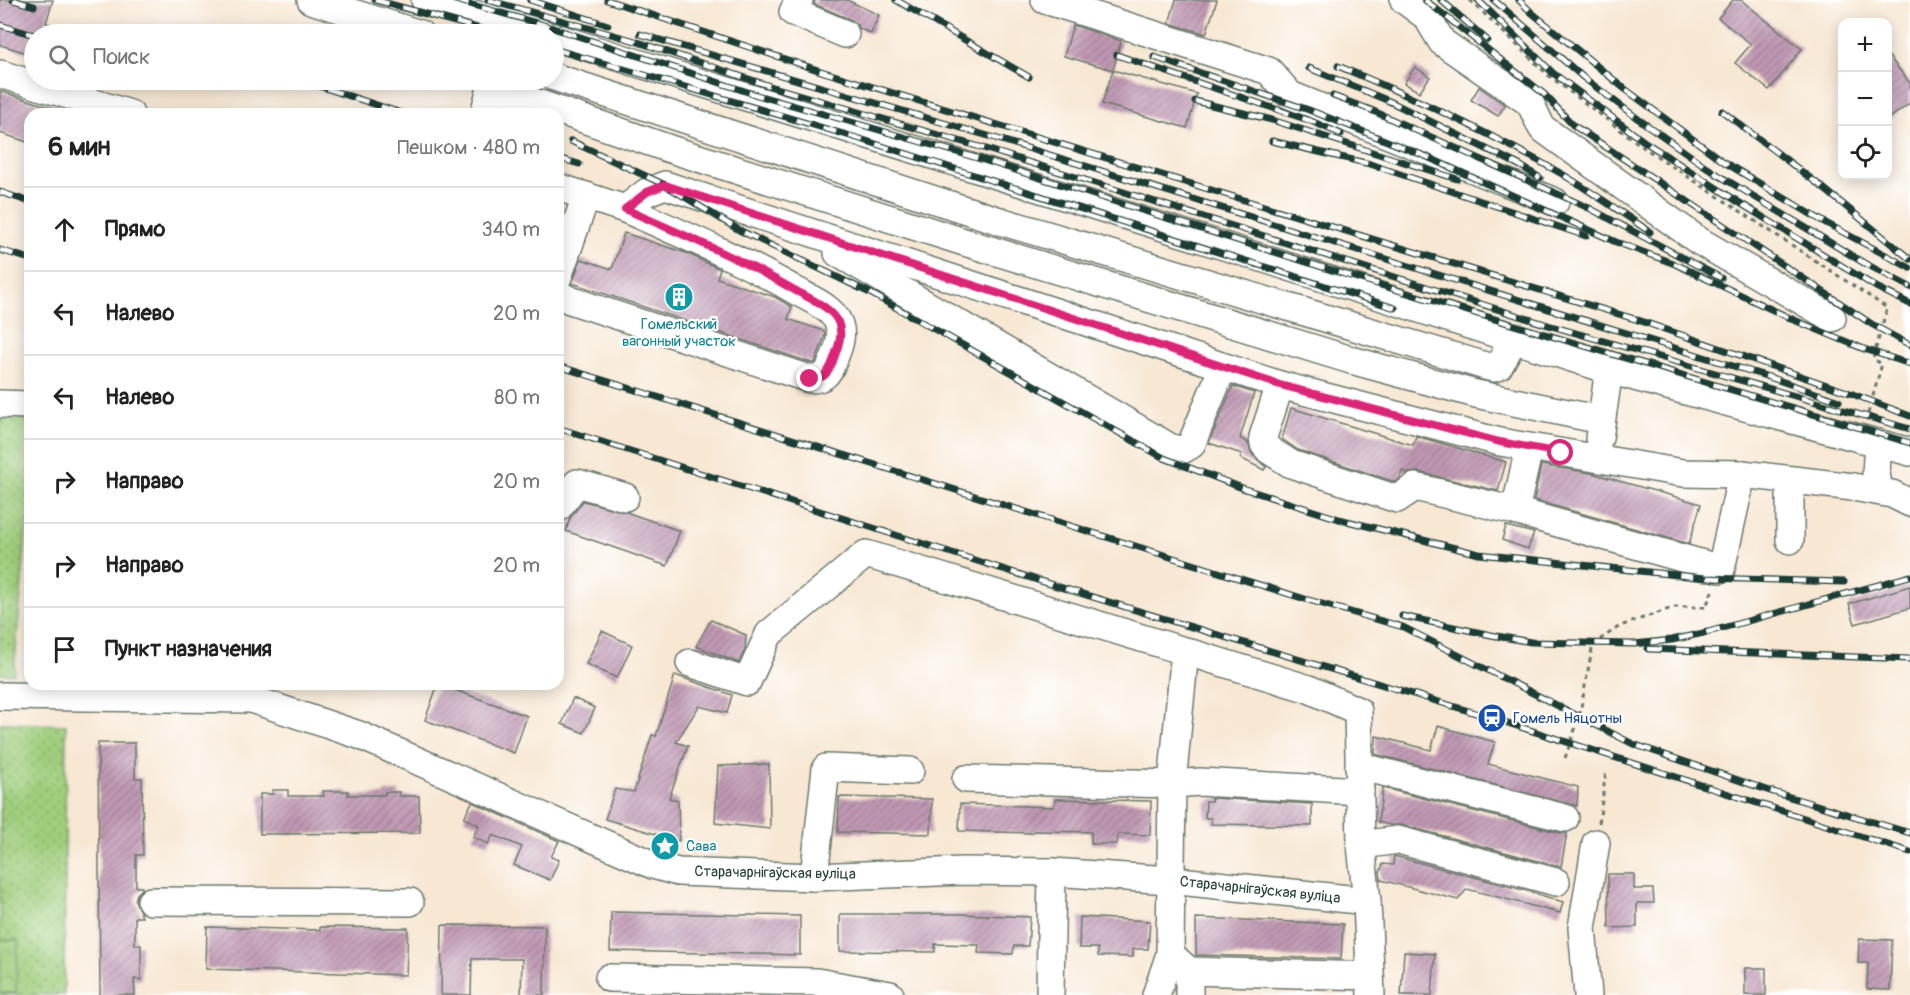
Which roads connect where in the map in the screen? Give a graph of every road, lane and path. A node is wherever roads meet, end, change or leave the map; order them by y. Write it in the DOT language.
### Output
graph roads {
  1 [pos="311,0"];
  2 [pos="425,0"];
  3 [pos="799,0"];
  4 [pos="1045,0"];
  5 [pos="1404,0"];
  6 [pos="1470,0"];
  7 [pos="388,24"];
  8 [pos="493,24"];
  9 [pos="845,34"];
  10 [pos="564,40"];
  11 [pos="0,74"];
  12 [pos="564,80"];
  13 [pos="24,81"];
  14 [pos="52,90"];
  15 [pos="490,90"];
  16 [pos="511,90"];
  17 [pos="110,108"];
  18 [pos="486,108"];
  19 [pos="560,108"];
  20 [pos="564,110"];
  21 [pos="564,189"];
  22 [pos="586,196"];
  23 [pos="1555,202"];
  24 [pos="625,209"];
  25 [pos="794,227"];
  26 [pos="564,260"];
  27 [pos="564,297"];
  28 [pos="1832,318"];
  29 [pos="1514,339"];
  30 [pos="1223,367"];
  31 [pos="1609,370"];
  32 [pos="1280,385"];
  33 [pos="0,404"];
  34 [pos="24,405"];
  35 [pos="1601,420"];
  36 [pos="1870,441"];
  37 [pos="1529,448"];
  38 [pos="1910,452"];
  39 [pos="1595,459"];
  40 [pos="1742,474"];
  41 [pos="1790,480"];
  42 [pos="1879,491"];
  43 [pos="625,497"];
  44 [pos="564,500"];
  45 [pos="1910,503"];
  46 [pos="1515,511"];
  47 [pos="1790,540"];
  48 [pos="1721,569"];
  49 [pos="1185,651"];
  50 [pos="690,663"];
  51 [pos="253,692"];
  52 [pos="0,696"];
  53 [pos="1565,758"];
  54 [pos="910,771"];
  55 [pos="1606,771"];
  56 [pos="966,779"];
  57 [pos="1360,779"];
  58 [pos="1173,784"];
  59 [pos="1565,818"];
  60 [pos="1596,843"];
  61 [pos="1361,845"];
  62 [pos="1052,872"];
  63 [pos="814,877"];
  64 [pos="1170,880"];
  65 [pos="1556,882"];
  66 [pos="151,901"];
  67 [pos="410,902"];
  68 [pos="1367,902"];
  69 [pos="1183,973"];
  70 [pos="609,978"];
  71 [pos="1370,985"];
  72 [pos="890,995"];
  73 [pos="1050,995"];
  74 [pos="1156,995"];
  75 [pos="1588,995"];
  1 -- 7 [label="street"];
  2 -- 8 [label="street"];
  3 -- 9 [label="street"];
  4 -- 23 [label="street"];
  5 -- 28 [label="street"];
  6 -- 36 [label="path"];
  10 -- 29 [label="street"];
  11 -- 13 [label="street"];
  12 -- 29 [label="street"];
  14 -- 17 [label="street"];
  15 -- 18 [label="street"];
  16 -- 19 [label="street"];
  20 -- 35 [label="street"];
  21 -- 22 [label="street"];
  22 -- 24 [label="street"];
  22 -- 26 [label="street"];
  24 -- 25 [label="street"];
  24 -- 27 [label="street"];
  25 -- 30 [label="street"];
  25 -- 30 [label="street"];
  29 -- 31 [label="street"];
  30 -- 32 [label="street"];
  31 -- 35 [label="street"];
  31 -- 36 [label="street"];
  32 -- 37 [label="street"];
  32 -- 46 [label="street"];
  33 -- 34 [label="street"];
  35 -- 39 [label="street"];
  36 -- 38 [label="street"];
  36 -- 42 [label="street"];
  37 -- 39 [label="street"];
  37 -- 46 [label="street"];
  39 -- 40 [label="street"];
  40 -- 41 [label="street"];
  40 -- 48 [label="street"];
  41 -- 42 [label="street"];
  41 -- 47 [label="street"];
  42 -- 45 [label="street"];
  43 -- 44 [label="street"];
  46 -- 48 [label="street"];
  48 -- 53 [label="path"];
  49 -- 50 [label="street"];
  49 -- 57 [label="street"];
  49 -- 58 [label="street"];
  51 -- 52 [label="street, Старачарнігаўская вуліца"];
  51 -- 63 [label="street, Старачарнігаўская вуліца"];
  54 -- 63 [label="street"];
  55 -- 60 [label="path"];
  56 -- 58 [label="street"];
  57 -- 58 [label="street"];
  57 -- 59 [label="street"];
  57 -- 61 [label="street"];
  58 -- 64 [label="street"];
  60 -- 75 [label="street"];
  61 -- 65 [label="street"];
  61 -- 68 [label="street"];
  62 -- 63 [label="street, Старачарнігаўская вуліца"];
  62 -- 64 [label="street, Старачарнігаўская вуліца"];
  62 -- 73 [label="street"];
  64 -- 68 [label="street, Старачарнігаўская вуліца"];
  64 -- 69 [label="street"];
  66 -- 67 [label="street"];
  68 -- 71 [label="street"];
  69 -- 71 [label="street"];
  69 -- 74 [label="street"];
  70 -- 72 [label="street"];
}
